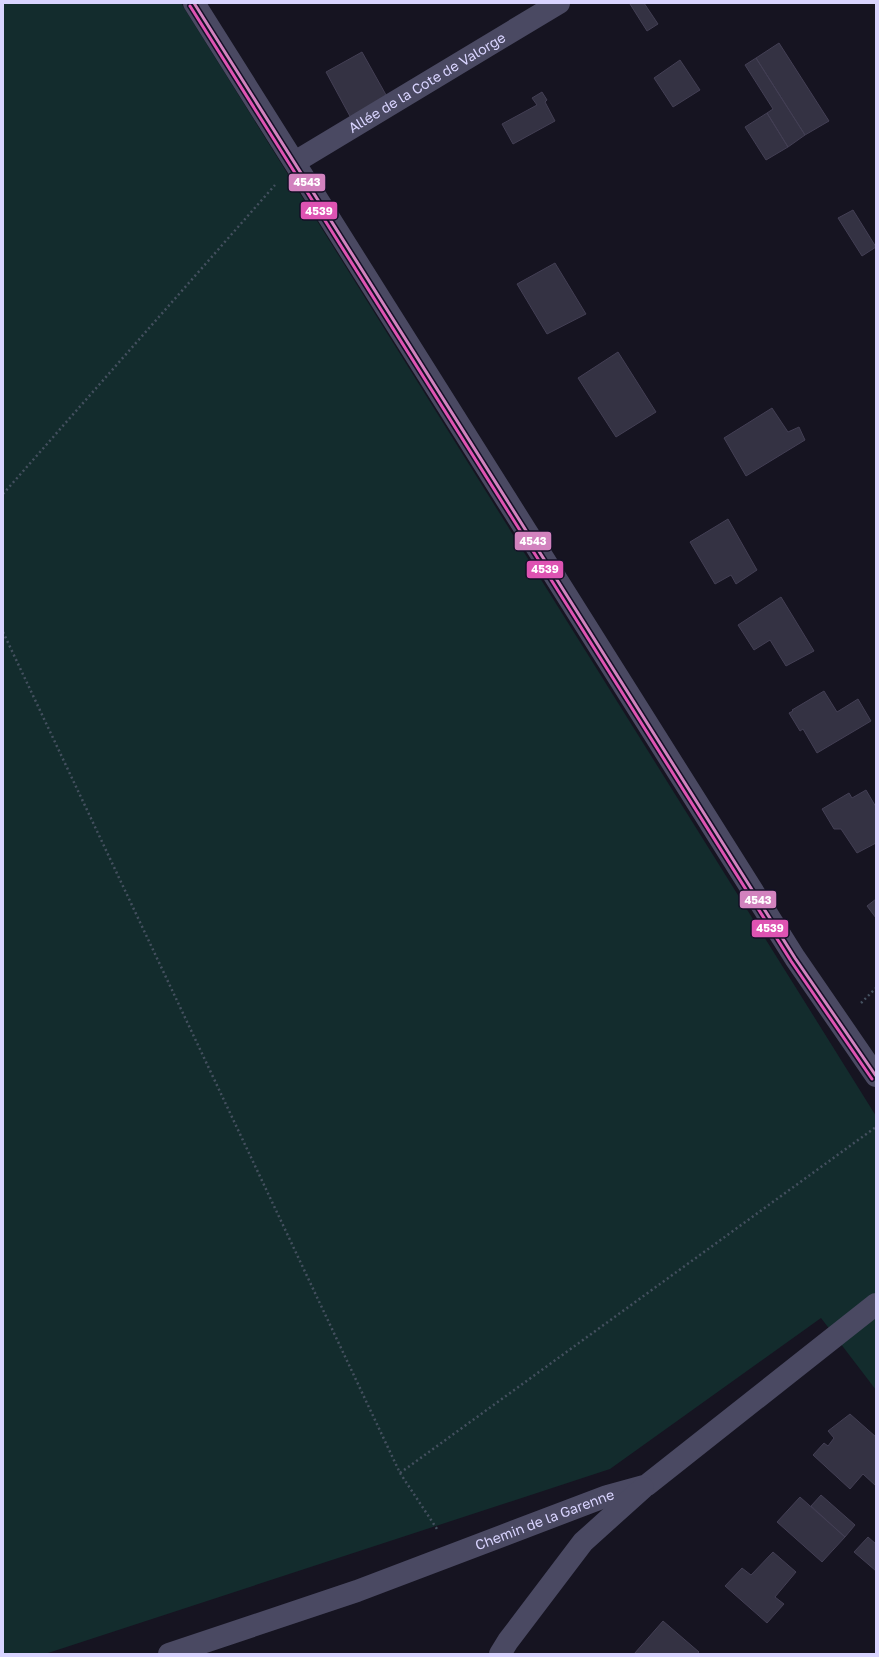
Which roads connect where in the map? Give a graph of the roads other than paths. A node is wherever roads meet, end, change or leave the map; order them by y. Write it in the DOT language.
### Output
graph roads {
  1 [pos="194,3"];
  2 [pos="559,3"];
  3 [pos="295,162"];
  4 [pos="876,1076"];
  5 [pos="876,1304"];
  6 [pos="647,1485"];
  7 [pos="510,1650"];
  8 [pos="169,1654"];
  1 -- 3 [label="street"];
  2 -- 3 [label="street, Allée de la Cote de Valorge"];
  3 -- 4 [label="street"];
  5 -- 6 [label="street, Chemin de la Garenne"];
  6 -- 7 [label="street"];
  6 -- 8 [label="street, Chemin de la Garenne"];
}
